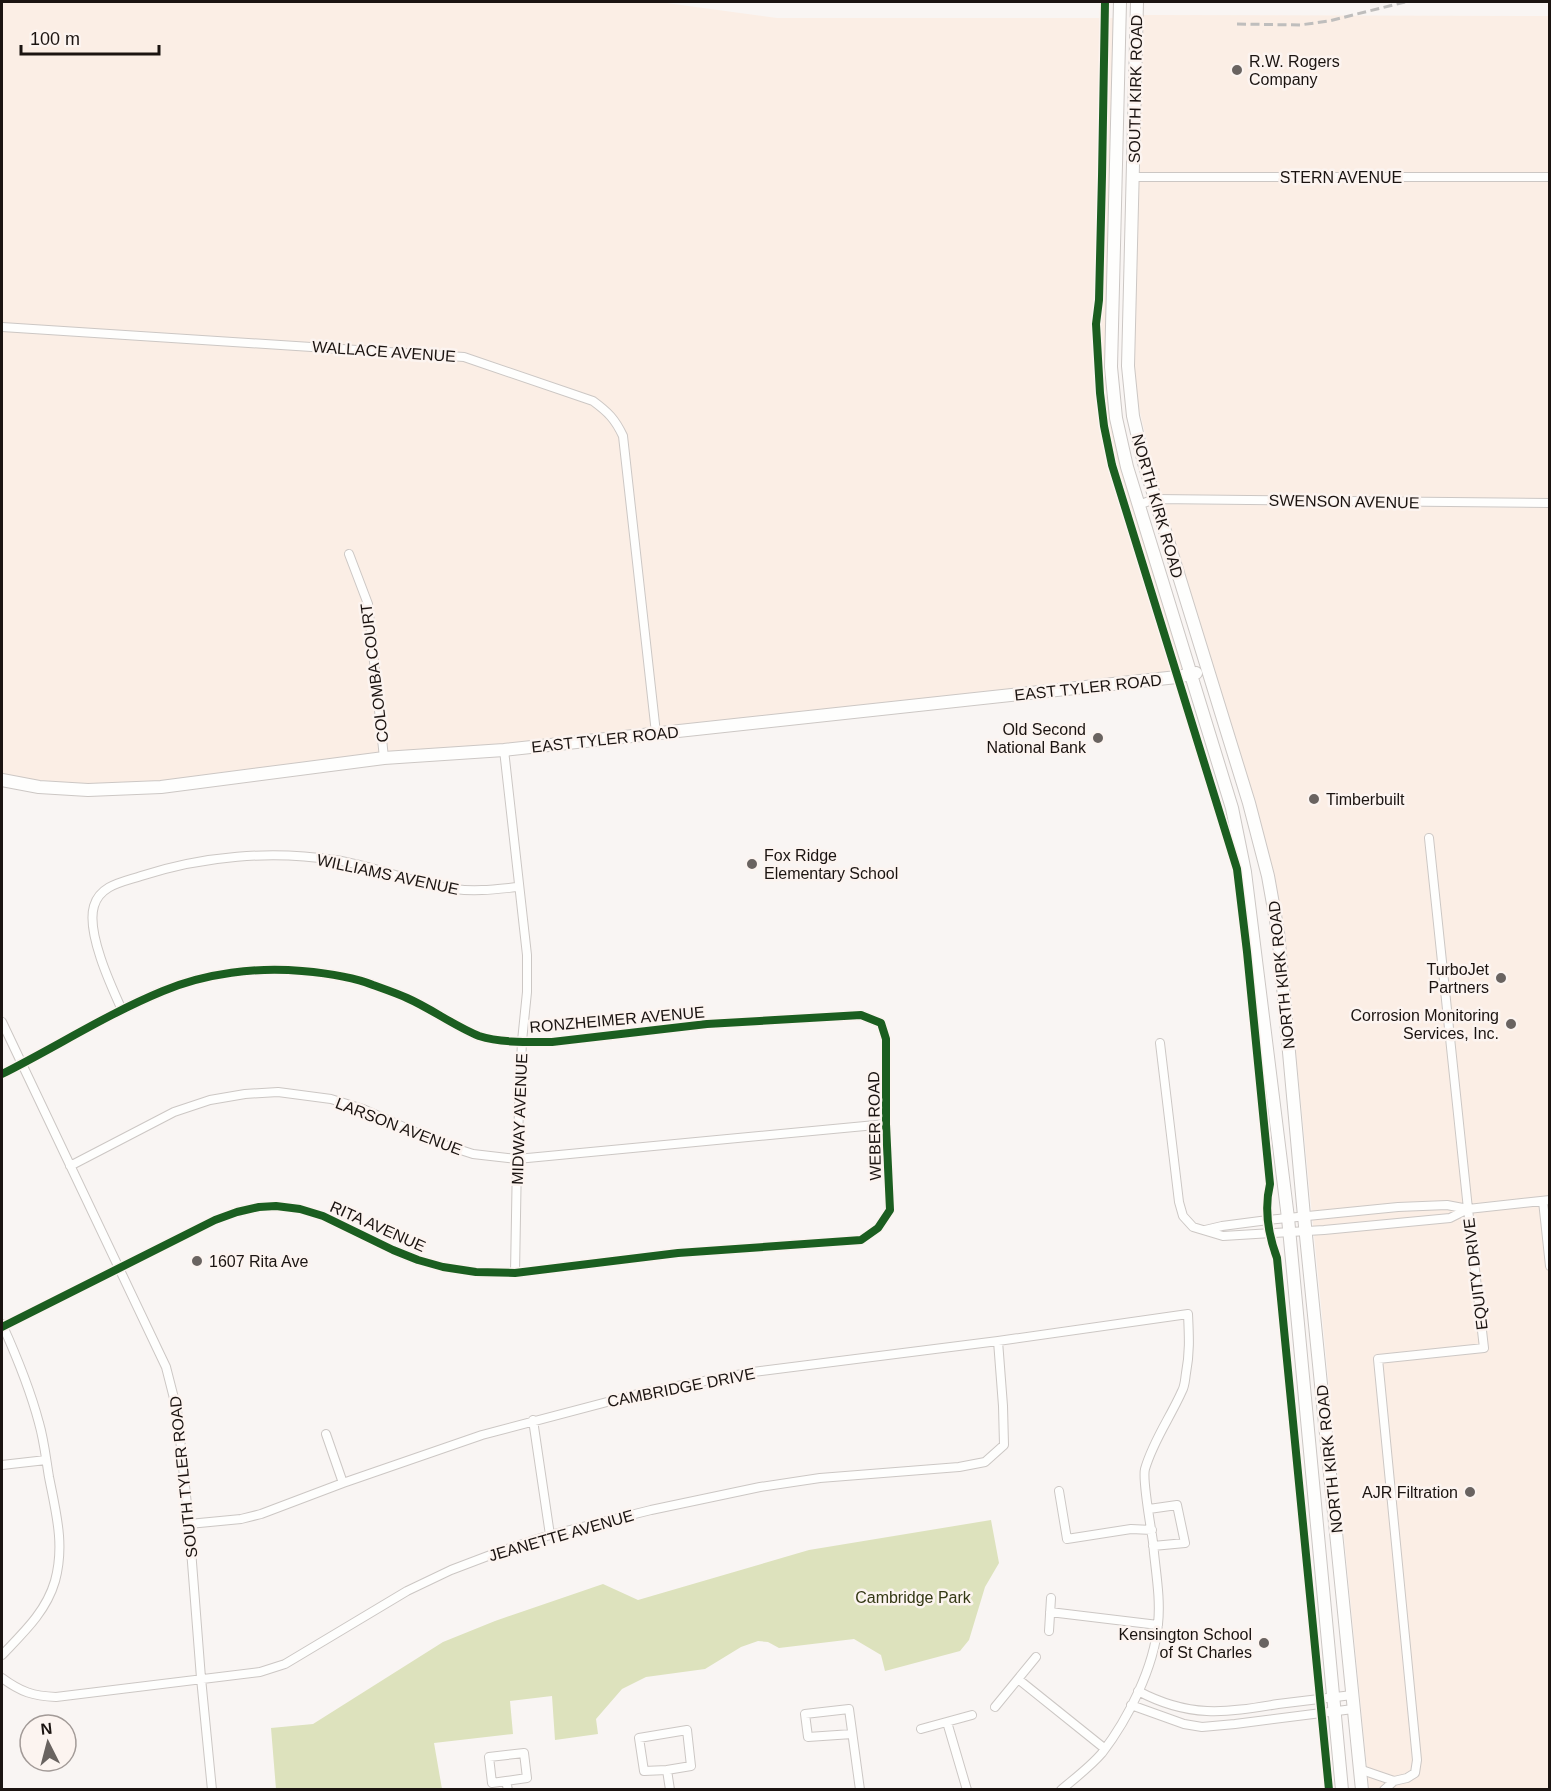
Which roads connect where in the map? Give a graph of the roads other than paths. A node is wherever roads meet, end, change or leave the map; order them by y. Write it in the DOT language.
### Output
graph roads {
  1 [pos="1120,2"];
  2 [pos="1137,2"];
  3 [pos="1115,176"];
  4 [pos="1132,177"];
  5 [pos="1550,177"];
  6 [pos="2,327"];
  7 [pos="1155,500"];
  8 [pos="1550,503"];
  9 [pos="1138,505"];
  10 [pos="349,554"];
  11 [pos="1208,670"];
  12 [pos="1191,675"];
  13 [pos="656,734"];
  14 [pos="504,750"];
  15 [pos="384,758"];
  16 [pos="2,780"];
  17 [pos="1429,838"];
  18 [pos="518,886"];
  19 [pos="122,1010"];
  20 [pos="874,1020"];
  21 [pos="2,1022"];
  22 [pos="522,1041"];
  23 [pos="1160,1043"];
  24 [pos="22,1064"];
  25 [pos="2,1074"];
  26 [pos="886,1124"];
  27 [pos="517,1159"];
  28 [pos="70,1166"];
  29 [pos="1546,1201"];
  30 [pos="1468,1209"];
  31 [pos="1304,1216"];
  32 [pos="1288,1218"];
  33 [pos="874,1231"];
  34 [pos="1202,1231"];
  35 [pos="1306,1231"];
  36 [pos="1289,1232"];
  37 [pos="1550,1266"];
  38 [pos="120,1268"];
  39 [pos="515,1273"];
  40 [pos="2,1325"];
  41 [pos="998,1341"];
  42 [pos="533,1420"];
  43 [pos="326,1434"];
  44 [pos="46,1460"];
  45 [pos="2,1465"];
  46 [pos="343,1483"];
  47 [pos="1059,1491"];
  48 [pos="1149,1509"];
  49 [pos="189,1524"];
  50 [pos="1152,1530"];
  51 [pos="550,1535"];
  52 [pos="1153,1546"];
  53 [pos="1052,1598"];
  54 [pos="1050,1612"];
  55 [pos="1158,1625"];
  56 [pos="1049,1631"];
  57 [pos="2,1655"];
  58 [pos="1036,1657"];
  59 [pos="2,1678"];
  60 [pos="201,1678"];
  61 [pos="1018,1679"];
  62 [pos="1138,1692"];
  63 [pos="1352,1695"];
  64 [pos="1333,1697"];
  65 [pos="1131,1705"];
  66 [pos="995,1707"];
  67 [pos="1353,1708"];
  68 [pos="1335,1710"];
  69 [pos="972,1715"];
  70 [pos="947,1722"];
  71 [pos="921,1729"];
  72 [pos="852,1734"];
  73 [pos="1104,1748"];
  74 [pos="1359,1769"];
  75 [pos="667,1770"];
  76 [pos="1394,1781"];
  77 [pos="507,1785"];
  78 [pos="212,1790"];
  79 [pos="670,1790"];
  80 [pos="860,1790"];
  81 [pos="967,1790"];
  82 [pos="1061,1790"];
  83 [pos="1342,1790"];
  84 [pos="1362,1790"];
  85 [pos="1384,1790"];
  1 -- 3 [label="main road, SOUTH KIRK ROAD"];
  2 -- 4 [label="main road, SOUTH KIRK ROAD"];
  3 -- 9 [label="main road, NORTH KIRK ROAD"];
  4 -- 5 [label="street, STERN AVENUE"];
  4 -- 7 [label="main road, NORTH KIRK ROAD"];
  6 -- 13 [label="street, WALLACE AVENUE"];
  7 -- 8 [label="street, SWENSON AVENUE"];
  7 -- 9 [label="street, SWENSON AVENUE"];
  7 -- 11 [label="main road, NORTH KIRK ROAD"];
  9 -- 12 [label="main road, NORTH KIRK ROAD"];
  10 -- 15 [label="street, COLOMBA COURT"];
  11 -- 12 [label="main road, EAST TYLER ROAD"];
  11 -- 31 [label="main road, NORTH KIRK ROAD"];
  12 -- 13 [label="main road, EAST TYLER ROAD"];
  12 -- 32 [label="main road, NORTH KIRK ROAD"];
  13 -- 14 [label="main road, EAST TYLER ROAD"];
  14 -- 15 [label="main road, EAST TYLER ROAD"];
  14 -- 18 [label="street, MIDWAY AVENUE"];
  15 -- 16 [label="main road, EAST TYLER ROAD"];
  17 -- 30 [label="street, EQUITY DRIVE"];
  18 -- 19 [label="street, WILLIAMS AVENUE"];
  18 -- 22 [label="street, MIDWAY AVENUE"];
  19 -- 22 [label="street, RONZHEIMER AVENUE"];
  19 -- 24 [label="street, RONZHEIMER AVENUE"];
  20 -- 22 [label="street, RONZHEIMER AVENUE"];
  20 -- 26 [label="street, WEBER ROAD"];
  21 -- 24 [label="street, SOUTH TYLER ROAD"];
  22 -- 27 [label="street, MIDWAY AVENUE"];
  23 -- 34 [label="street"];
  24 -- 25 [label="street, RONZHEIMER AVENUE"];
  24 -- 28 [label="street, SOUTH TYLER ROAD"];
  26 -- 27 [label="street, LARSON AVENUE"];
  26 -- 33 [label="street, WEBER ROAD"];
  27 -- 28 [label="street, LARSON AVENUE"];
  27 -- 39 [label="street, MIDWAY AVENUE"];
  28 -- 38 [label="street, SOUTH TYLER ROAD"];
  29 -- 30 [label="street"];
  29 -- 37 [label="street"];
  30 -- 31 [label="street"];
  30 -- 35 [label="street"];
  30 -- 76 [label="street, EQUITY DRIVE"];
  31 -- 32 [label="street"];
  31 -- 35 [label="main road, NORTH KIRK ROAD"];
  32 -- 34 [label="street"];
  32 -- 36 [label="main road, NORTH KIRK ROAD"];
  33 -- 39 [label="street, RITA AVENUE"];
  34 -- 36 [label="street"];
  35 -- 36 [label="street"];
  35 -- 63 [label="main road, NORTH KIRK ROAD"];
  36 -- 64 [label="main road, NORTH KIRK ROAD"];
  38 -- 39 [label="street, RITA AVENUE"];
  38 -- 40 [label="street, RITA AVENUE"];
  38 -- 49 [label="street, SOUTH TYLER ROAD"];
  40 -- 44 [label="street"];
  41 -- 42 [label="street, CAMBRIDGE DRIVE"];
  41 -- 48 [label="street, CAMBRIDGE DRIVE"];
  41 -- 51 [label="street, JEANETTE AVENUE"];
  42 -- 46 [label="street, CAMBRIDGE DRIVE"];
  42 -- 51 [label="street"];
  43 -- 46 [label="street"];
  44 -- 45 [label="street"];
  44 -- 57 [label="street"];
  46 -- 49 [label="street, CAMBRIDGE DRIVE"];
  47 -- 50 [label="street"];
  48 -- 50 [label="street"];
  48 -- 52 [label="street"];
  49 -- 60 [label="street, SOUTH TYLER ROAD"];
  50 -- 52 [label="street"];
  51 -- 60 [label="street, JEANETTE AVENUE"];
  52 -- 55 [label="street"];
  53 -- 54 [label="street"];
  54 -- 55 [label="street"];
  54 -- 56 [label="street"];
  55 -- 62 [label="street"];
  58 -- 61 [label="street"];
  59 -- 60 [label="street, JEANETTE AVENUE"];
  60 -- 78 [label="street, SOUTH TYLER ROAD"];
  61 -- 66 [label="street"];
  61 -- 73 [label="street"];
  62 -- 64 [label="street"];
  62 -- 65 [label="street"];
  63 -- 64 [label="street"];
  63 -- 67 [label="main road, NORTH KIRK ROAD"];
  64 -- 68 [label="main road, NORTH KIRK ROAD"];
  65 -- 68 [label="street"];
  65 -- 73 [label="street"];
  67 -- 68 [label="street"];
  67 -- 74 [label="main road, NORTH KIRK ROAD"];
  68 -- 83 [label="main road, NORTH KIRK ROAD"];
  69 -- 70 [label="street"];
  70 -- 71 [label="street"];
  70 -- 81 [label="street"];
  72 -- 72 [label="street"];
  72 -- 80 [label="street"];
  73 -- 82 [label="street"];
  74 -- 76 [label="street"];
  74 -- 84 [label="main road, NORTH KIRK ROAD"];
  75 -- 75 [label="street"];
  75 -- 79 [label="street"];
  76 -- 85 [label="street, EQUITY DRIVE"];
  77 -- 77 [label="street"];
}
